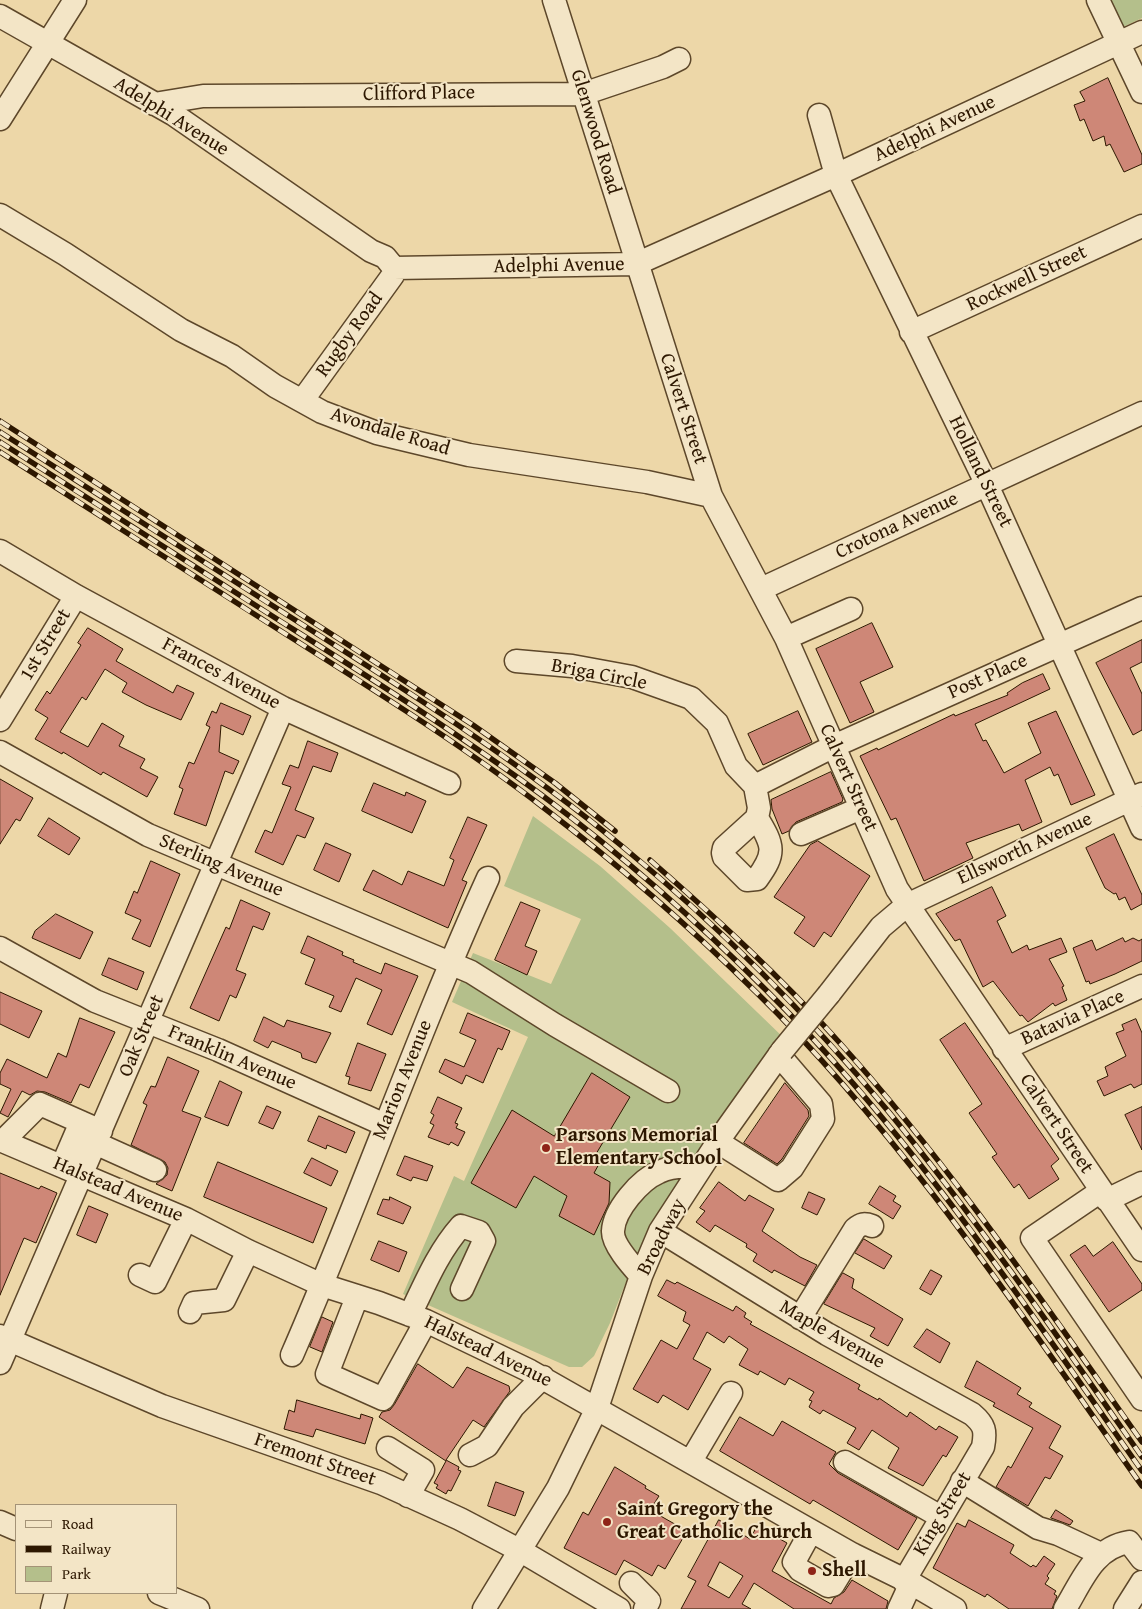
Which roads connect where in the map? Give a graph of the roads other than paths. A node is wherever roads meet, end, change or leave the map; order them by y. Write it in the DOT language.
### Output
graph roads {
  1 [pos="75,0"];
  2 [pos="554,0"];
  3 [pos="1098,0"];
  4 [pos="0,16"];
  5 [pos="1142,32"];
  6 [pos="46,43"];
  7 [pos="1119,43"];
  8 [pos="679,59"];
  9 [pos="1142,92"];
  10 [pos="583,94"];
  11 [pos="154,104"];
  12 [pos="819,115"];
  13 [pos="0,120"];
  14 [pos="836,175"];
  15 [pos="0,215"];
  16 [pos="1142,226"];
  17 [pos="636,264"];
  18 [pos="394,268"];
  19 [pos="911,332"];
  20 [pos="302,401"];
  21 [pos="1142,413"];
  22 [pos="987,485"];
  23 [pos="711,496"];
  24 [pos="0,551"];
  25 [pos="761,589"];
  26 [pos="76,596"];
  27 [pos="1142,608"];
  28 [pos="851,609"];
  29 [pos="786,638"];
  30 [pos="1060,645"];
  31 [pos="516,661"];
  32 [pos="282,708"];
  33 [pos="0,720"];
  34 [pos="834,746"];
  35 [pos="0,752"];
  36 [pos="449,783"];
  37 [pos="755,786"];
  38 [pos="1136,796"];
  39 [pos="862,808"];
  40 [pos="757,818"];
  41 [pos="1142,828"];
  42 [pos="801,834"];
  43 [pos="216,864"];
  44 [pos="488,878"];
  45 [pos="907,905"];
  46 [pos="0,948"];
  47 [pos="450,962"];
  48 [pos="1142,986"];
  49 [pos="148,1022"];
  50 [pos="1004,1049"];
  51 [pos="781,1053"];
  52 [pos="668,1091"];
  53 [pos="385,1125"];
  54 [pos="92,1132"];
  55 [pos="2,1140"];
  56 [pos="718,1142"];
  57 [pos="700,1168"];
  58 [pos="72,1170"];
  59 [pos="1142,1184"];
  60 [pos="130,1195"];
  61 [pos="1104,1195"];
  62 [pos="186,1219"];
  63 [pos="872,1226"];
  64 [pos="660,1232"];
  65 [pos="1142,1250"];
  66 [pos="248,1251"];
  67 [pos="140,1275"];
  68 [pos="640,1276"];
  69 [pos="322,1285"];
  70 [pos="462,1289"];
  71 [pos="357,1296"];
  72 [pos="190,1312"];
  73 [pos="418,1318"];
  74 [pos="800,1318"];
  75 [pos="5,1338"];
  76 [pos="292,1355"];
  77 [pos="0,1363"];
  78 [pos="543,1377"];
  79 [pos="731,1393"];
  80 [pos="1142,1399"];
  81 [pos="597,1408"];
  82 [pos="983,1447"];
  83 [pos="388,1448"];
  84 [pos="470,1455"];
  85 [pos="691,1461"];
  86 [pos="845,1462"];
  87 [pos="962,1481"];
  88 [pos="408,1496"];
  89 [pos="941,1517"];
  90 [pos="0,1522"];
  91 [pos="15,1529"];
  92 [pos="810,1531"];
  93 [pos="521,1551"];
  94 [pos="852,1554"];
  95 [pos="1101,1554"];
  96 [pos="1142,1559"];
  97 [pos="908,1582"];
  98 [pos="1142,1582"];
  99 [pos="630,1584"];
  100 [pos="56,1594"];
  101 [pos="161,1594"];
  102 [pos="52,1609"];
  103 [pos="198,1609"];
  104 [pos="484,1609"];
  105 [pos="619,1609"];
  106 [pos="645,1609"];
  107 [pos="899,1609"];
  108 [pos="955,1609"];
  109 [pos="1065,1609"];
  110 [pos="1125,1609"];
  1 -- 6 [label="street"];
  2 -- 10 [label="street, Glenwood Road"];
  3 -- 7 [label="street"];
  4 -- 6 [label="street, Adelphi Avenue"];
  5 -- 7 [label="street, Adelphi Avenue"];
  6 -- 11 [label="street, Adelphi Avenue"];
  6 -- 13 [label="street"];
  7 -- 9 [label="street"];
  7 -- 14 [label="street, Adelphi Avenue"];
  8 -- 10 [label="street, Clifford Place"];
  10 -- 11 [label="street, Clifford Place"];
  10 -- 17 [label="street, Glenwood Road"];
  11 -- 18 [label="street, Adelphi Avenue"];
  12 -- 14 [label="street, Holland Street"];
  14 -- 17 [label="street, Adelphi Avenue"];
  14 -- 19 [label="street, Holland Street"];
  15 -- 20 [label="street, Avondale Road"];
  16 -- 19 [label="street, Rockwell Street"];
  17 -- 18 [label="street, Adelphi Avenue"];
  17 -- 23 [label="street, Calvert Street"];
  18 -- 20 [label="street, Rugby Road"];
  19 -- 22 [label="street, Holland Street"];
  20 -- 23 [label="street, Avondale Road"];
  21 -- 22 [label="street, Crotona Avenue"];
  22 -- 25 [label="street, Crotona Avenue"];
  22 -- 30 [label="street, Holland Street"];
  23 -- 25 [label="street, Calvert Street"];
  24 -- 26 [label="street, Frances Avenue"];
  25 -- 29 [label="street, Calvert Street"];
  26 -- 32 [label="street, Frances Avenue"];
  26 -- 33 [label="street, 1st Street"];
  27 -- 30 [label="street, Post Place"];
  28 -- 29 [label="street"];
  29 -- 34 [label="street, Calvert Street"];
  30 -- 34 [label="street, Post Place"];
  30 -- 38 [label="street, Holland Street"];
  31 -- 37 [label="street, Briga Circle"];
  32 -- 36 [label="street, Frances Avenue"];
  32 -- 43 [label="street, Oak Street"];
  34 -- 37 [label="street"];
  34 -- 39 [label="street, Calvert Street"];
  35 -- 43 [label="street, Sterling Avenue"];
  37 -- 40 [label="street"];
  38 -- 41 [label="street, Holland Street"];
  38 -- 45 [label="street, Ellsworth Avenue"];
  39 -- 42 [label="street"];
  39 -- 45 [label="street, Calvert Street"];
  43 -- 47 [label="street, Sterling Avenue"];
  43 -- 49 [label="street, Oak Street"];
  44 -- 47 [label="street, Marion Avenue"];
  45 -- 50 [label="street, Calvert Street"];
  45 -- 51 [label="street, Broadway, bridge"];
  46 -- 49 [label="street, Franklin Avenue"];
  47 -- 52 [label="street, Sterling Avenue"];
  47 -- 53 [label="street, Marion Avenue"];
  48 -- 50 [label="street, Batavia Place"];
  49 -- 53 [label="street, Franklin Avenue"];
  49 -- 54 [label="street, Oak Street"];
  50 -- 61 [label="street, Calvert Street"];
  51 -- 56 [label="street, Broadway"];
  51 -- 56 [label="street"];
  53 -- 69 [label="street, Marion Avenue"];
  54 -- 55 [label="street"];
  54 -- 58 [label="street, Oak Street"];
  54 -- 60 [label="street"];
  55 -- 58 [label="street, Halstead Avenue"];
  56 -- 57 [label="street, Broadway"];
  57 -- 64 [label="street, Broadway"];
  57 -- 68 [label="street"];
  58 -- 60 [label="street, Halstead Avenue"];
  58 -- 75 [label="street, Oak Street"];
  59 -- 61 [label="street"];
  60 -- 62 [label="street, Halstead Avenue"];
  61 -- 65 [label="street, Calvert Street"];
  61 -- 80 [label="street"];
  62 -- 66 [label="street, Halstead Avenue"];
  62 -- 67 [label="street"];
  63 -- 74 [label="street"];
  64 -- 68 [label="street, Broadway"];
  64 -- 74 [label="street, Maple Avenue"];
  66 -- 69 [label="street, Halstead Avenue"];
  66 -- 72 [label="street"];
  68 -- 81 [label="street, Broadway"];
  69 -- 71 [label="street, Halstead Avenue"];
  69 -- 76 [label="street, Marion Avenue"];
  70 -- 73 [label="street"];
  71 -- 73 [label="street, Halstead Avenue"];
  71 -- 73 [label="street"];
  73 -- 78 [label="street, Halstead Avenue"];
  74 -- 82 [label="street, Maple Avenue"];
  75 -- 77 [label="street, Oak Street"];
  75 -- 88 [label="street, Fremont Street"];
  78 -- 81 [label="street, Halstead Avenue"];
  78 -- 84 [label="street"];
  79 -- 85 [label="street"];
  81 -- 85 [label="street, Halstead Avenue"];
  81 -- 93 [label="street, Broadway"];
  82 -- 87 [label="street, King Street"];
  83 -- 88 [label="street"];
  85 -- 92 [label="street, Halstead Avenue"];
  86 -- 89 [label="street"];
  87 -- 89 [label="street, King Street"];
  87 -- 95 [label="street"];
  88 -- 93 [label="street, Fremont Street"];
  89 -- 97 [label="street, King Street"];
  90 -- 91 [label="street"];
  92 -- 94 [label="street, Halstead Avenue"];
  92 -- 94 [label="street"];
  93 -- 104 [label="street, Broadway"];
  93 -- 105 [label="street, Fremont Street"];
  94 -- 97 [label="street, Halstead Avenue"];
  95 -- 96 [label="street"];
  95 -- 109 [label="street"];
  97 -- 107 [label="street, King Street"];
  97 -- 108 [label="street, Halstead Avenue"];
  98 -- 110 [label="street"];
  99 -- 106 [label="street"];
  100 -- 102 [label="street"];
  101 -- 103 [label="street"];
}
